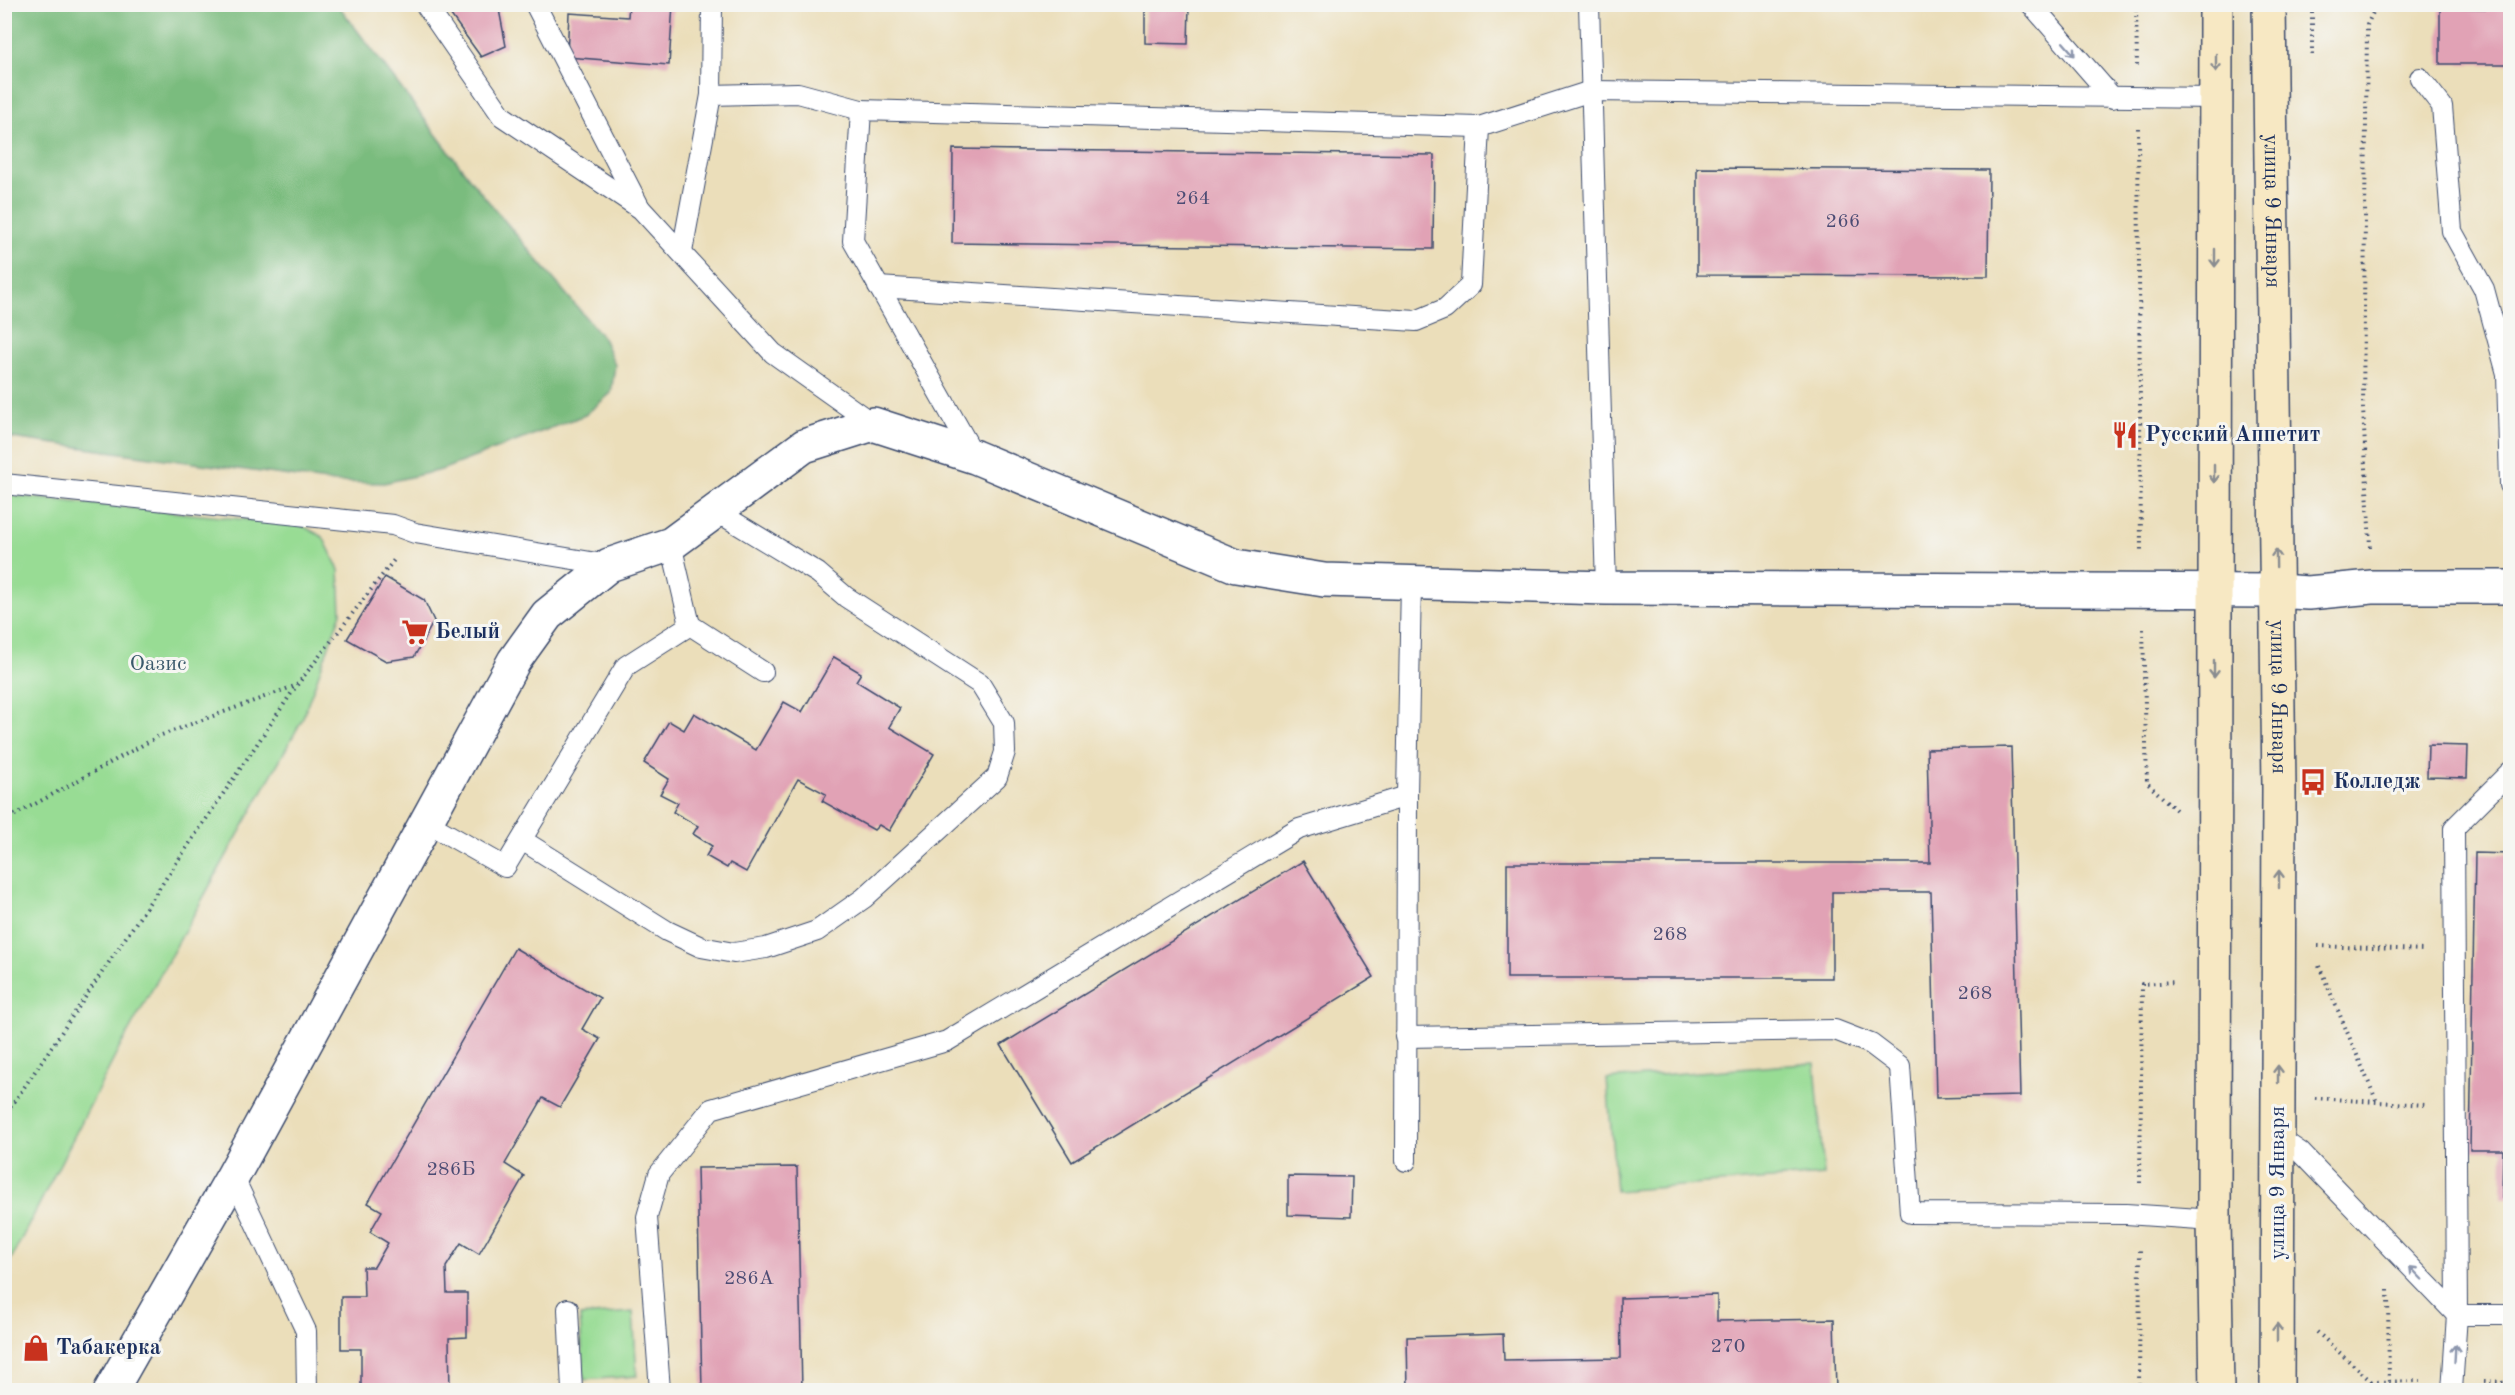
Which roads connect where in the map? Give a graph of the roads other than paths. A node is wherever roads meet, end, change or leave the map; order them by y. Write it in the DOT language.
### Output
graph roads {
  1 [pos="425,4"];
  2 [pos="535,4"];
  3 [pos="712,4"];
  4 [pos="1589,4"];
  5 [pos="2031,4"];
  6 [pos="2216,4"];
  7 [pos="2269,4"];
  8 [pos="2420,78"];
  9 [pos="1591,91"];
  10 [pos="711,95"];
  11 [pos="2113,98"];
  12 [pos="2216,98"];
  13 [pos="2269,101"];
  14 [pos="861,110"];
  15 [pos="1479,127"];
  16 [pos="641,209"];
  17 [pos="682,252"];
  18 [pos="879,287"];
  19 [pos="873,424"];
  20 [pos="975,457"];
  21 [pos="4,484"];
  22 [pos="2511,485"];
  23 [pos="716,511"];
  24 [pos="672,544"];
  25 [pos="609,565"];
  26 [pos="1411,582"];
  27 [pos="2511,587"];
  28 [pos="1606,588"];
  29 [pos="2214,591"];
  30 [pos="2277,591"];
  31 [pos="690,625"];
  32 [pos="763,672"];
  33 [pos="2511,772"];
  34 [pos="1407,796"];
  35 [pos="426,822"];
  36 [pos="522,840"];
  37 [pos="1405,1037"];
  38 [pos="2278,1137"];
  39 [pos="1406,1161"];
  40 [pos="233,1176"];
  41 [pos="2214,1220"];
  42 [pos="568,1309"];
  43 [pos="2457,1315"];
  44 [pos="2511,1315"];
  45 [pos="111,1390"];
  46 [pos="308,1390"];
  47 [pos="572,1390"];
  48 [pos="660,1390"];
  49 [pos="2217,1390"];
  50 [pos="2277,1390"];
  51 [pos="2452,1390"];
  1 -- 16 [label="lane"];
  2 -- 16 [label="lane"];
  3 -- 10 [label="lane"];
  4 -- 9 [label="lane"];
  5 -- 11 [label="lane, one-way"];
  6 -- 12 [label="main road, one-way"];
  7 -- 13 [label="main road, улица 9 Января"];
  8 -- 22 [label="lane"];
  9 -- 11 [label="lane"];
  9 -- 15 [label="lane"];
  9 -- 28 [label="lane"];
  10 -- 14 [label="lane"];
  10 -- 17 [label="lane"];
  11 -- 12 [label="lane"];
  12 -- 13 [label="main road"];
  12 -- 29 [label="main road, one-way"];
  30 -- 13 [label="main road, улица 9 Января, one-way"];
  14 -- 15 [label="lane"];
  14 -- 18 [label="lane"];
  15 -- 18 [label="lane"];
  16 -- 17 [label="lane"];
  17 -- 19 [label="lane"];
  18 -- 20 [label="lane"];
  19 -- 20 [label="street"];
  19 -- 23 [label="street"];
  20 -- 26 [label="street"];
  21 -- 25 [label="lane"];
  23 -- 24 [label="street"];
  23 -- 36 [label="lane"];
  24 -- 25 [label="street"];
  24 -- 31 [label="lane"];
  25 -- 35 [label="street"];
  26 -- 28 [label="street"];
  26 -- 34 [label="lane"];
  27 -- 30 [label="street"];
  28 -- 29 [label="street"];
  29 -- 30 [label="street"];
  29 -- 41 [label="main road, one-way"];
  38 -- 30 [label="main road, улица 9 Января, one-way"];
  31 -- 32 [label="lane"];
  31 -- 36 [label="lane"];
  33 -- 43 [label="lane"];
  34 -- 37 [label="lane"];
  34 -- 48 [label="lane"];
  35 -- 36 [label="lane"];
  35 -- 40 [label="street"];
  37 -- 39 [label="lane"];
  37 -- 41 [label="lane"];
  43 -- 38 [label="lane, one-way"];
  50 -- 38 [label="main road, улица 9 Января, one-way"];
  40 -- 45 [label="street"];
  40 -- 46 [label="lane"];
  41 -- 49 [label="main road"];
  42 -- 47 [label="lane"];
  43 -- 44 [label="lane"];
  51 -- 43 [label="lane, one-way"];
}
